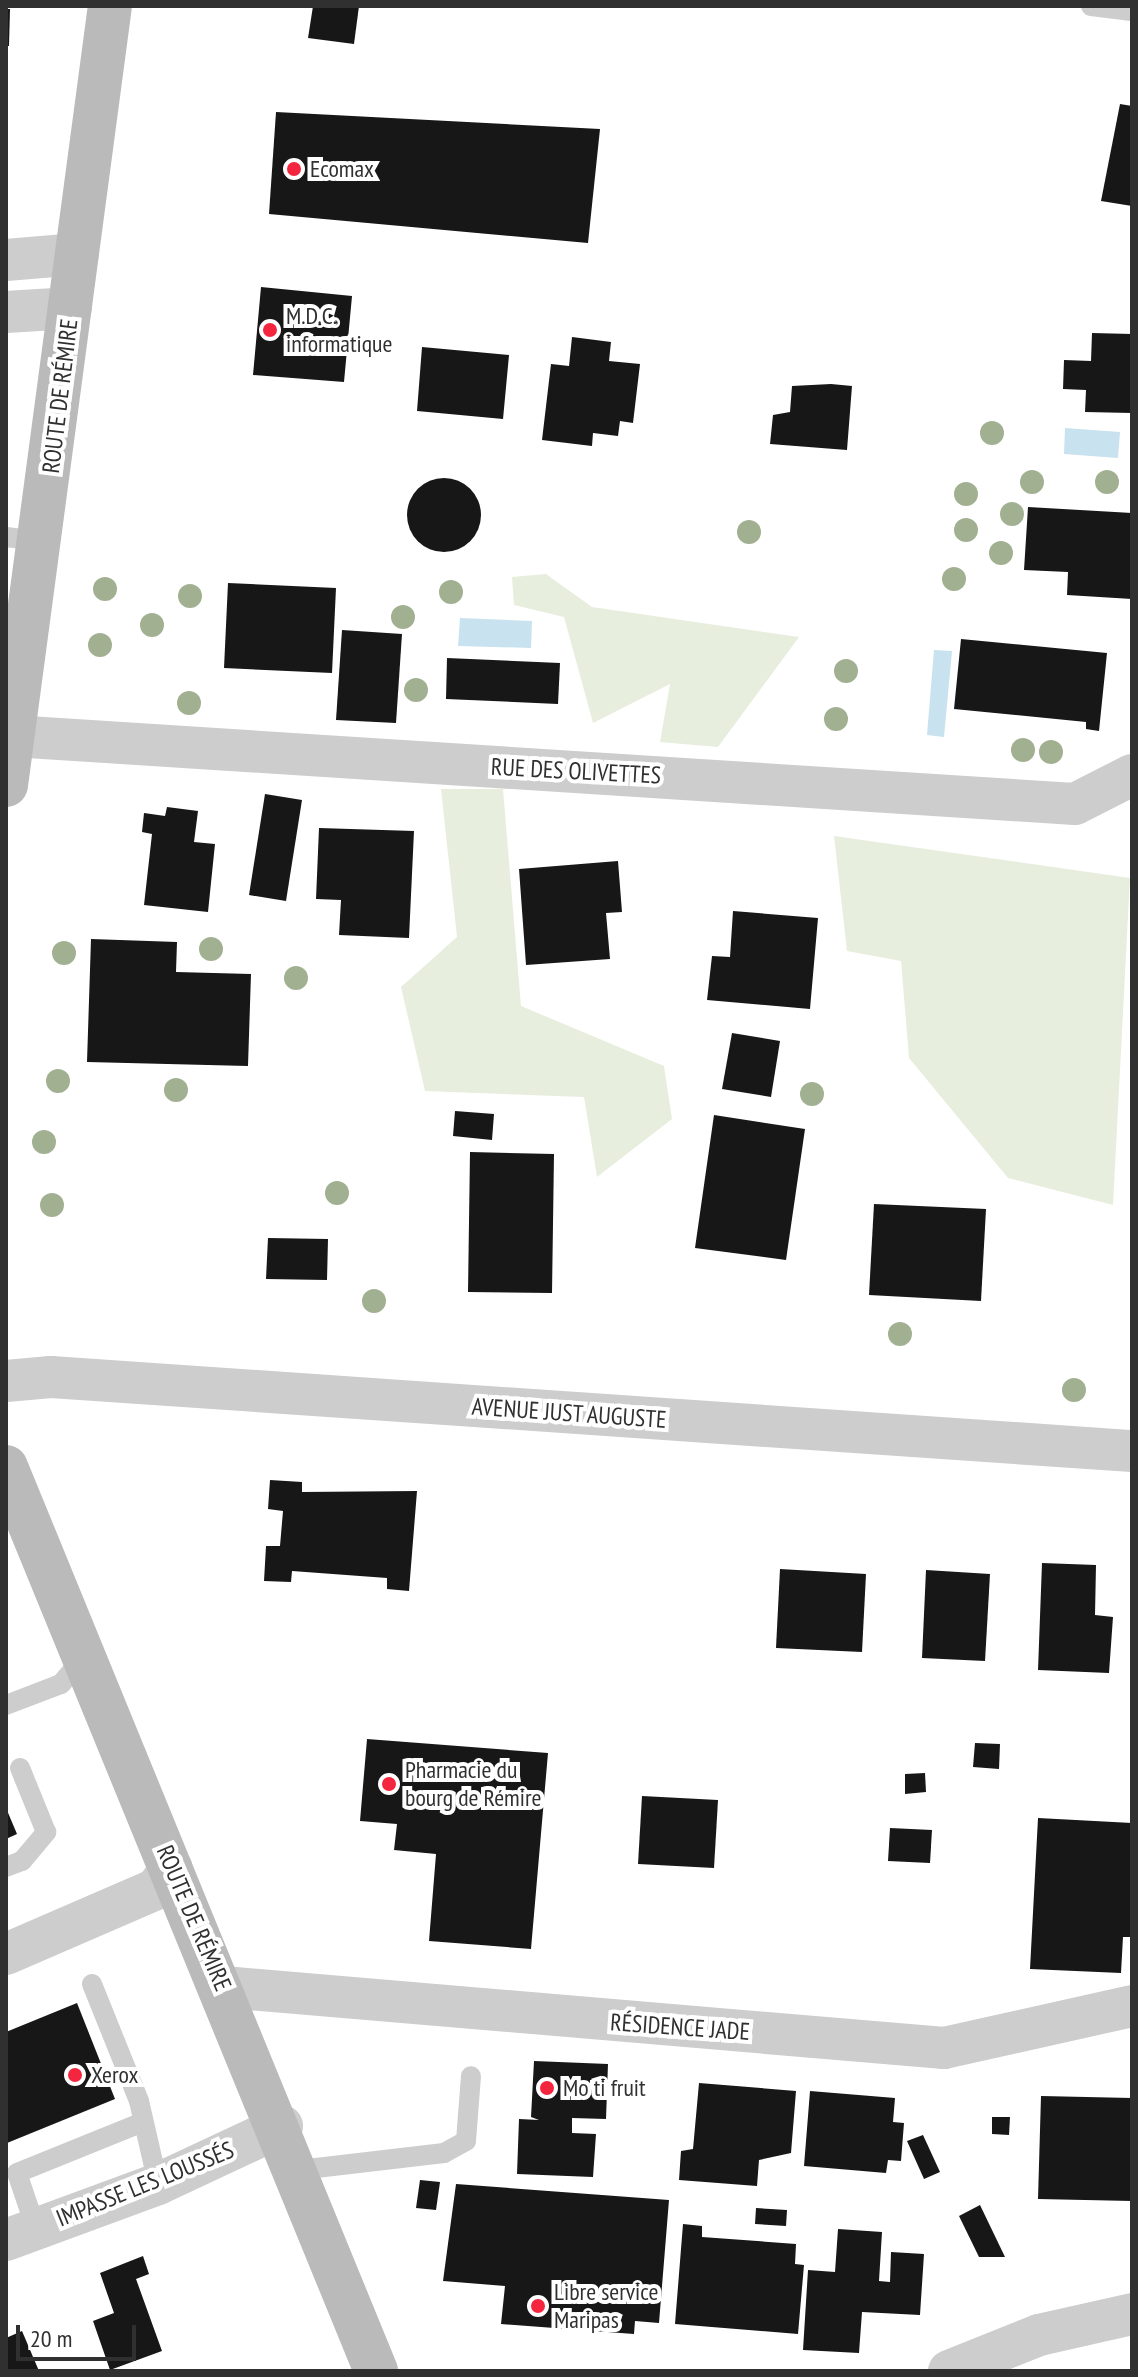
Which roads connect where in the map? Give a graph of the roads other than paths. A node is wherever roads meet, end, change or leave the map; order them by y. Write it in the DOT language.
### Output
graph roads {
  1 [pos="110,6"];
  2 [pos="1091,6"];
  3 [pos="1132,11"];
  4 [pos="78,254"];
  5 [pos="6,260"];
  6 [pos="71,308"];
  7 [pos="6,312"];
  8 [pos="24,539"];
  9 [pos="12,736"];
  10 [pos="1132,775"];
  11 [pos="6,785"];
  12 [pos="6,1381"];
  13 [pos="1132,1451"];
  14 [pos="6,1467"];
  15 [pos="83,1658"];
  16 [pos="6,1705"];
  17 [pos="20,1768"];
  18 [pos="6,1867"];
  19 [pos="172,1868"];
  20 [pos="6,1954"];
  21 [pos="92,1984"];
  22 [pos="224,1987"];
  23 [pos="1132,2006"];
  24 [pos="471,2076"];
  25 [pos="141,2123"];
  26 [pos="282,2126"];
  27 [pos="299,2170"];
  28 [pos="158,2184"];
  29 [pos="21,2234"];
  30 [pos="1132,2314"];
  31 [pos="376,2371"];
  32 [pos="949,2371"];
  1 -- 4 [label="main road, ROUTE DE RÉMIRE"];
  2 -- 3 [label="lane"];
  4 -- 5 [label="street"];
  4 -- 6 [label="main road, ROUTE DE RÉMIRE"];
  6 -- 7 [label="street"];
  6 -- 8 [label="main road, ROUTE DE RÉMIRE"];
  8 -- 9 [label="main road, ROUTE DE RÉMIRE"];
  9 -- 10 [label="street, RUE DES OLIVETTES"];
  9 -- 11 [label="main road, ROUTE DE RÉMIRE"];
  12 -- 13 [label="street, AVENUE JUST AUGUSTE"];
  14 -- 15 [label="main road, ROUTE DE RÉMIRE"];
  15 -- 16 [label="lane"];
  15 -- 19 [label="main road, ROUTE DE RÉMIRE"];
  17 -- 18 [label="lane"];
  19 -- 20 [label="street"];
  19 -- 22 [label="main road, ROUTE DE RÉMIRE"];
  21 -- 25 [label="lane"];
  22 -- 23 [label="street, RÉSIDENCE JADE"];
  22 -- 26 [label="main road, ROUTE DE RÉMIRE"];
  24 -- 27 [label="lane"];
  25 -- 28 [label="lane"];
  25 -- 29 [label="lane"];
  26 -- 27 [label="main road, ROUTE DE RÉMIRE"];
  26 -- 28 [label="street, IMPASSE LES LOUSSÉS"];
  27 -- 31 [label="main road, ROUTE DE RÉMIRE"];
  28 -- 29 [label="street, IMPASSE LES LOUSSÉS"];
  30 -- 32 [label="street"];
}
